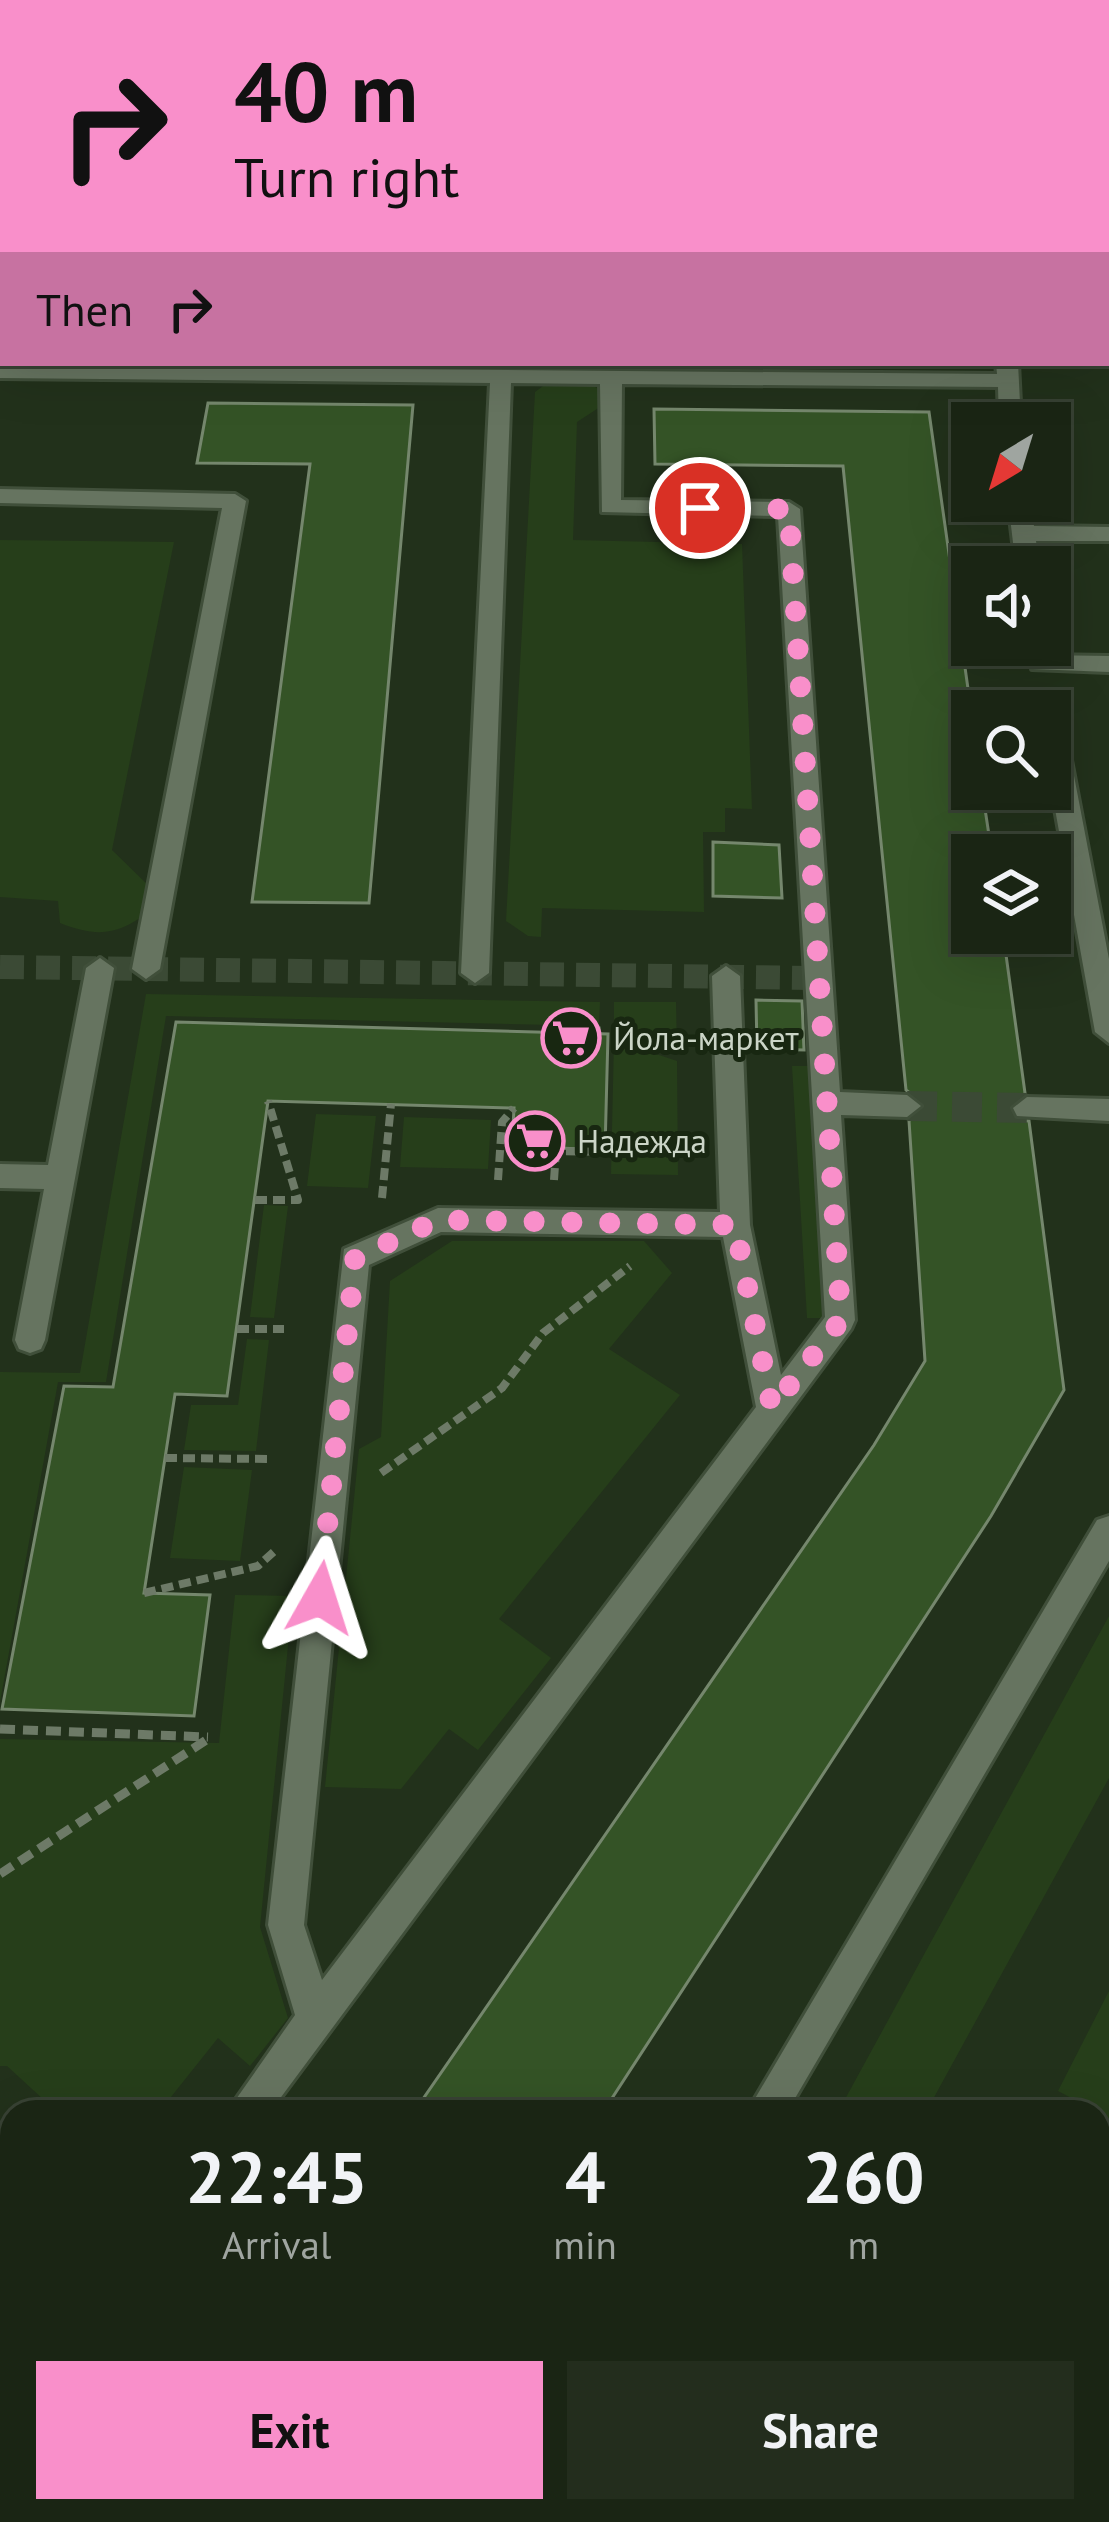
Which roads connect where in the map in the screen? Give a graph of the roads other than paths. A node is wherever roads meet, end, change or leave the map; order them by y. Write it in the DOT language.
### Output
graph roads {
  1 [pos="436,369"];
  2 [pos="0,371"];
  3 [pos="798,371"];
  4 [pos="1006,372"];
  5 [pos="501,376"];
  6 [pos="610,377"];
  7 [pos="1008,402"];
  8 [pos="0,496"];
  9 [pos="1022,522"];
  10 [pos="1023,533"];
  11 [pos="1109,534"];
  12 [pos="1025,546"];
  13 [pos="1071,658"];
  14 [pos="1109,664"];
  15 [pos="1068,810"];
  16 [pos="100,968"];
  17 [pos="146,969"];
  18 [pos="476,973"];
  19 [pos="726,976"];
  20 [pos="1109,1032"];
  21 [pos="827,1103"];
  22 [pos="907,1106"];
  23 [pos="1027,1108"];
  24 [pos="1109,1110"];
  25 [pos="0,1176"];
  26 [pos="61,1177"];
  27 [pos="735,1225"];
  28 [pos="30,1340"];
  29 [pos="772,1408"];
  30 [pos="1109,1531"];
  31 [pos="316,2021"];
  32 [pos="256,2100"];
  33 [pos="773,2100"];
  1 -- 2 [label="lane"];
  1 -- 5 [label="lane"];
  3 -- 4 [label="lane"];
  3 -- 6 [label="lane"];
  4 -- 7 [label="lane"];
  5 -- 6 [label="lane"];
  5 -- 18 [label="lane"];
  6 -- 21 [label="lane"];
  8 -- 17 [label="lane"];
  9 -- 10 [label="lane"];
  10 -- 11 [label="lane"];
  10 -- 12 [label="lane"];
  13 -- 14 [label="lane"];
  15 -- 20 [label="lane"];
  16 -- 26 [label="lane"];
  19 -- 27 [label="lane"];
  21 -- 22 [label="lane"];
  21 -- 29 [label="lane"];
  23 -- 24 [label="lane"];
  25 -- 26 [label="lane"];
  26 -- 28 [label="lane"];
  27 -- 29 [label="lane"];
  27 -- 31 [label="lane"];
  29 -- 31 [label="lane"];
  30 -- 33 [label="lane"];
  31 -- 32 [label="lane"];
}
